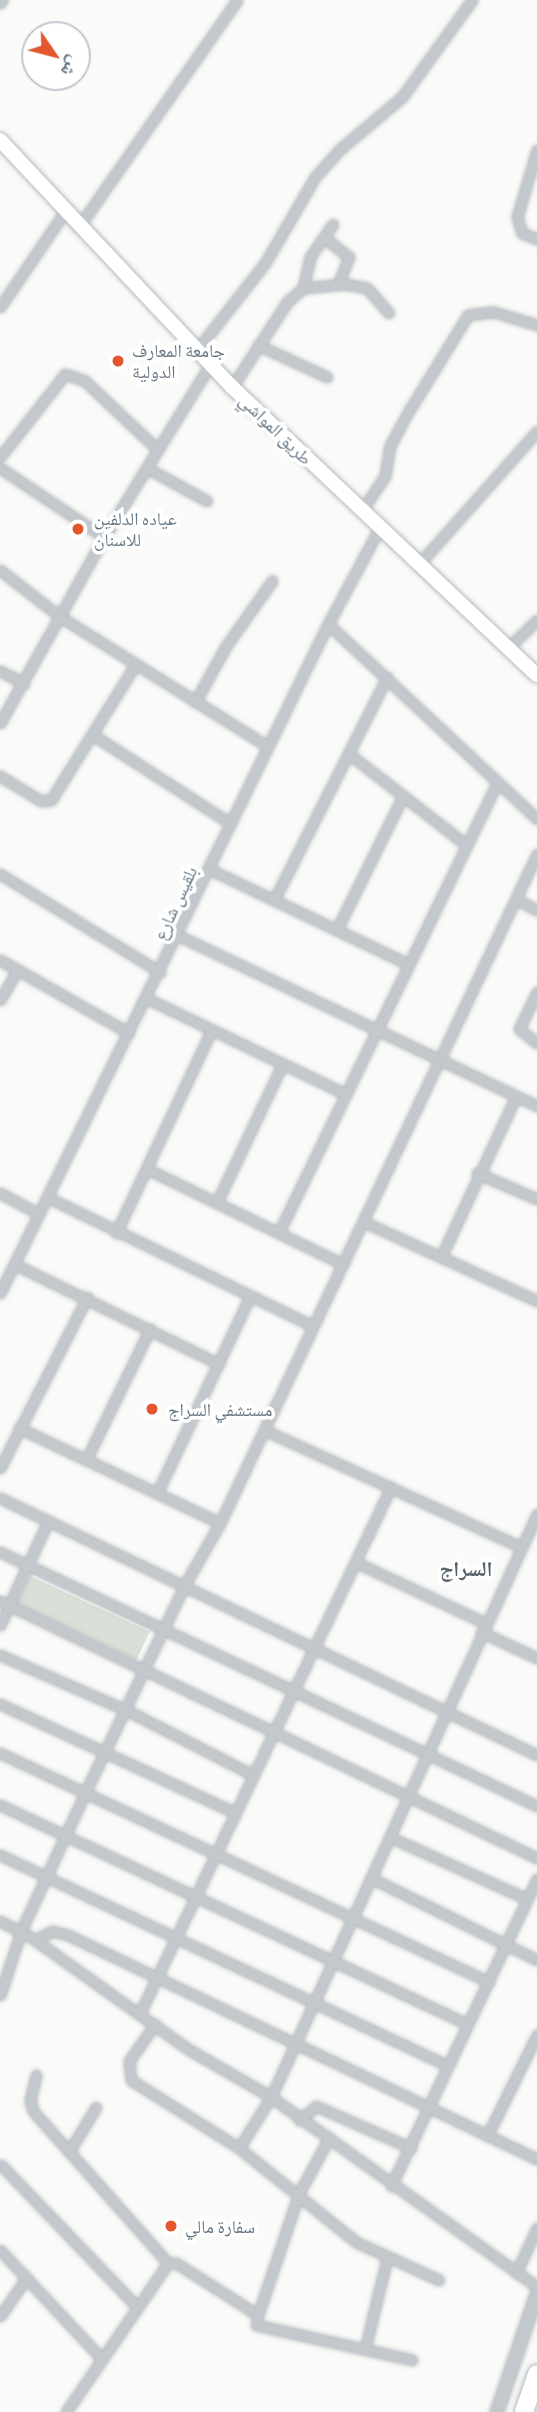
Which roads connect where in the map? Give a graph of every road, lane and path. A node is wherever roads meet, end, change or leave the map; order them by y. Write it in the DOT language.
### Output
graph roads {
  1 [pos="237,0"];
  2 [pos="472,0"];
  3 [pos="0,140"];
  4 [pos="537,150"];
  5 [pos="64,213"];
  6 [pos="333,224"];
  7 [pos="78,228"];
  8 [pos="324,237"];
  9 [pos="537,239"];
  10 [pos="338,284"];
  11 [pos="303,288"];
  12 [pos="0,307"];
  13 [pos="389,313"];
  14 [pos="537,325"];
  15 [pos="258,345"];
  16 [pos="197,351"];
  17 [pos="210,365"];
  18 [pos="327,377"];
  19 [pos="232,387"];
  20 [pos="537,430"];
  21 [pos="158,450"];
  22 [pos="0,457"];
  23 [pos="0,468"];
  24 [pos="147,468"];
  25 [pos="207,500"];
  26 [pos="362,510"];
  27 [pos="380,527"];
  28 [pos="104,537"];
  29 [pos="419,564"];
  30 [pos="0,570"];
  31 [pos="272,581"];
  32 [pos="59,616"];
  33 [pos="537,620"];
  34 [pos="327,624"];
  35 [pos="508,648"];
  36 [pos="135,665"];
  37 [pos="0,671"];
  38 [pos="537,675"];
  39 [pos="387,677"];
  40 [pos="24,683"];
  41 [pos="195,702"];
  42 [pos="0,723"];
  43 [pos="93,735"];
  44 [pos="268,746"];
  45 [pos="348,753"];
  46 [pos="0,776"];
  47 [pos="497,783"];
  48 [pos="402,798"];
  49 [pos="537,819"];
  50 [pos="231,824"];
  51 [pos="465,844"];
  52 [pos="537,854"];
  53 [pos="209,869"];
  54 [pos="0,874"];
  55 [pos="516,899"];
  56 [pos="274,900"];
  57 [pos="537,910"];
  58 [pos="337,929"];
  59 [pos="177,935"];
  60 [pos="0,960"];
  61 [pos="406,963"];
  62 [pos="17,970"];
  63 [pos="160,972"];
  64 [pos="537,992"];
  65 [pos="148,999"];
  66 [pos="0,1000"];
  67 [pos="376,1028"];
  68 [pos="212,1030"];
  69 [pos="129,1033"];
  70 [pos="537,1042"];
  71 [pos="441,1059"];
  72 [pos="282,1065"];
  73 [pos="343,1093"];
  74 [pos="516,1096"];
  75 [pos="537,1106"];
  76 [pos="147,1169"];
  77 [pos="477,1173"];
  78 [pos="0,1193"];
  79 [pos="47,1197"];
  80 [pos="537,1199"];
  81 [pos="217,1202"];
  82 [pos="39,1214"];
  83 [pos="364,1222"];
  84 [pos="279,1232"];
  85 [pos="116,1233"];
  86 [pos="442,1255"];
  87 [pos="14,1264"];
  88 [pos="343,1264"];
  89 [pos="0,1293"];
  90 [pos="250,1296"];
  91 [pos="87,1297"];
  92 [pos="537,1301"];
  93 [pos="313,1326"];
  94 [pos="150,1329"];
  95 [pos="219,1364"];
  96 [pos="19,1428"];
  97 [pos="264,1430"];
  98 [pos="86,1460"];
  99 [pos="0,1468"];
  100 [pos="391,1487"];
  101 [pos="157,1493"];
  102 [pos="0,1498"];
  103 [pos="537,1514"];
  104 [pos="48,1521"];
  105 [pos="220,1523"];
  106 [pos="521,1547"];
  107 [pos="0,1552"];
  108 [pos="355,1562"];
  109 [pos="28,1565"];
  110 [pos="184,1586"];
  111 [pos="5,1603"];
  112 [pos="0,1625"];
  113 [pos="483,1627"];
  114 [pos="162,1630"];
  115 [pos="313,1647"];
  116 [pos="0,1655"];
  117 [pos="537,1658"];
  118 [pos="144,1671"];
  119 [pos="293,1691"];
  120 [pos="0,1704"];
  121 [pos="127,1710"];
  122 [pos="447,1712"];
  123 [pos="273,1732"];
  124 [pos="0,1753"];
  125 [pos="106,1753"];
  126 [pos="430,1755"];
  127 [pos="537,1755"];
  128 [pos="253,1775"];
  129 [pos="85,1793"];
  130 [pos="409,1799"];
  131 [pos="0,1805"];
  132 [pos="537,1805"];
  133 [pos="236,1813"];
  134 [pos="65,1835"];
  135 [pos="392,1838"];
  136 [pos="216,1854"];
  137 [pos="0,1855"];
  138 [pos="537,1858"];
  139 [pos="47,1875"];
  140 [pos="373,1879"];
  141 [pos="537,1879"];
  142 [pos="196,1896"];
  143 [pos="527,1899"];
  144 [pos="354,1919"];
  145 [pos="0,1921"];
  146 [pos="21,1931"];
  147 [pos="177,1938"];
  148 [pos="35,1940"];
  149 [pos="507,1943"];
  150 [pos="335,1960"];
  151 [pos="537,1960"];
  152 [pos="157,1978"];
  153 [pos="489,1982"];
  154 [pos="1,1989"];
  155 [pos="315,2002"];
  156 [pos="141,2013"];
  157 [pos="155,2024"];
  158 [pos="467,2024"];
  159 [pos="536,2040"];
  160 [pos="296,2044"];
  161 [pos="448,2066"];
  162 [pos="36,2074"];
  163 [pos="271,2097"];
  164 [pos="96,2107"];
  165 [pos="429,2108"];
  166 [pos="299,2120"];
  167 [pos="487,2136"];
  168 [pos="329,2138"];
  169 [pos="239,2148"];
  170 [pos="411,2148"];
  171 [pos="70,2150"];
  172 [pos="537,2159"];
  173 [pos="1,2165"];
  174 [pos="391,2186"];
  175 [pos="299,2193"];
  176 [pos="537,2228"];
  177 [pos="0,2250"];
  178 [pos="387,2258"];
  179 [pos="168,2263"];
  180 [pos="516,2273"];
  181 [pos="27,2277"];
  182 [pos="439,2280"];
  183 [pos="537,2287"];
  184 [pos="537,2294"];
  185 [pos="136,2307"];
  186 [pos="258,2315"];
  187 [pos="0,2316"];
  188 [pos="365,2349"];
  189 [pos="102,2358"];
  190 [pos="412,2360"];
  191 [pos="537,2374"];
  192 [pos="66,2412"];
  193 [pos="497,2412"];
  194 [pos="524,2412"];
  1 -- 7 [label="street"];
  2 -- 16 [label="street"];
  3 -- 5 [label="main road, طريق المواشي"];
  4 -- 9 [label="street"];
  5 -- 7 [label="main road, طريق المواشي"];
  5 -- 12 [label="street"];
  6 -- 8 [label="street"];
  7 -- 16 [label="main road, طريق المواشي"];
  8 -- 10 [label="street"];
  8 -- 11 [label="street"];
  10 -- 11 [label="street"];
  10 -- 13 [label="street"];
  11 -- 15 [label="street"];
  14 -- 26 [label="street"];
  15 -- 18 [label="street"];
  15 -- 19 [label="street"];
  16 -- 17 [label="main road, طريق المواشي"];
  17 -- 19 [label="main road, طريق المواشي"];
  17 -- 21 [label="street"];
  19 -- 26 [label="main road, طريق المواشي"];
  20 -- 29 [label="street"];
  21 -- 22 [label="street"];
  21 -- 24 [label="street"];
  23 -- 28 [label="street"];
  24 -- 25 [label="street"];
  24 -- 28 [label="street"];
  26 -- 27 [label="main road, طريق المواشي"];
  27 -- 29 [label="main road, طريق المواشي"];
  27 -- 34 [label="street, بلقيس شارع"];
  28 -- 32 [label="street"];
  29 -- 35 [label="main road, طريق المواشي"];
  30 -- 32 [label="street"];
  31 -- 41 [label="street"];
  32 -- 36 [label="street"];
  32 -- 40 [label="street"];
  33 -- 35 [label="street"];
  34 -- 39 [label="street"];
  34 -- 44 [label="street, بلقيس شارع"];
  35 -- 38 [label="main road, طريق المواشي"];
  36 -- 41 [label="street"];
  36 -- 43 [label="street"];
  37 -- 40 [label="street"];
  39 -- 45 [label="street"];
  39 -- 47 [label="street"];
  40 -- 42 [label="street"];
  41 -- 44 [label="street"];
  43 -- 46 [label="street"];
  43 -- 50 [label="street"];
  44 -- 50 [label="street, بلقيس شارع"];
  45 -- 48 [label="street"];
  45 -- 56 [label="street"];
  47 -- 49 [label="street"];
  47 -- 51 [label="street"];
  48 -- 51 [label="street"];
  48 -- 58 [label="street"];
  50 -- 53 [label="street, بلقيس شارع"];
  51 -- 61 [label="street"];
  52 -- 55 [label="street"];
  53 -- 56 [label="street"];
  53 -- 59 [label="street, بلقيس شارع"];
  54 -- 63 [label="street"];
  55 -- 57 [label="street"];
  55 -- 71 [label="street"];
  56 -- 58 [label="street"];
  58 -- 61 [label="street"];
  59 -- 63 [label="street, بلقيس شارع"];
  59 -- 67 [label="street"];
  60 -- 62 [label="street"];
  61 -- 67 [label="street"];
  62 -- 66 [label="street"];
  62 -- 69 [label="street"];
  63 -- 65 [label="street, بلقيس شارع"];
  64 -- 70 [label="street"];
  65 -- 68 [label="street"];
  65 -- 69 [label="street, بلقيس شارع"];
  67 -- 71 [label="street"];
  67 -- 73 [label="street"];
  68 -- 72 [label="street"];
  68 -- 76 [label="street"];
  69 -- 79 [label="street, بلقيس شارع"];
  71 -- 74 [label="street"];
  71 -- 83 [label="street"];
  72 -- 73 [label="street"];
  72 -- 81 [label="street"];
  73 -- 84 [label="street"];
  74 -- 75 [label="street"];
  74 -- 77 [label="street"];
  76 -- 81 [label="street"];
  76 -- 85 [label="street"];
  77 -- 80 [label="street"];
  77 -- 86 [label="street"];
  78 -- 82 [label="street"];
  79 -- 82 [label="street, بلقيس شارع"];
  79 -- 85 [label="street"];
  81 -- 84 [label="street"];
  82 -- 87 [label="street, بلقيس شارع"];
  83 -- 86 [label="street"];
  83 -- 88 [label="street"];
  84 -- 88 [label="street"];
  85 -- 90 [label="street"];
  86 -- 92 [label="street"];
  87 -- 89 [label="street, بلقيس شارع"];
  87 -- 91 [label="street"];
  88 -- 93 [label="street"];
  90 -- 93 [label="street"];
  90 -- 95 [label="street"];
  91 -- 94 [label="street"];
  91 -- 96 [label="street"];
  93 -- 97 [label="street"];
  94 -- 95 [label="street"];
  94 -- 98 [label="street"];
  95 -- 101 [label="street"];
  96 -- 98 [label="street"];
  96 -- 99 [label="street"];
  97 -- 100 [label="street"];
  97 -- 105 [label="street"];
  98 -- 101 [label="street"];
  100 -- 106 [label="street"];
  100 -- 108 [label="street"];
  101 -- 105 [label="street"];
  102 -- 104 [label="street"];
  103 -- 106 [label="street"];
  104 -- 109 [label="street"];
  104 -- 110 [label="street"];
  105 -- 110 [label="street"];
  106 -- 113 [label="street"];
  107 -- 109 [label="street"];
  108 -- 113 [label="street"];
  108 -- 115 [label="street"];
  109 -- 111 [label="street"];
  109 -- 114 [label="street"];
  110 -- 114 [label="street"];
  110 -- 115 [label="street"];
  111 -- 112 [label="street"];
  111 -- 118 [label="street"];
  113 -- 117 [label="street"];
  113 -- 122 [label="street"];
  114 -- 118 [label="street"];
  114 -- 119 [label="street"];
  115 -- 119 [label="street"];
  115 -- 122 [label="street"];
  116 -- 121 [label="street"];
  118 -- 121 [label="street"];
  118 -- 123 [label="street"];
  119 -- 123 [label="street"];
  119 -- 126 [label="street"];
  120 -- 125 [label="street"];
  121 -- 125 [label="street"];
  121 -- 128 [label="street"];
  122 -- 126 [label="street"];
  122 -- 127 [label="street"];
  123 -- 128 [label="street"];
  123 -- 130 [label="street"];
  124 -- 129 [label="street"];
  125 -- 129 [label="street"];
  125 -- 133 [label="street"];
  126 -- 130 [label="street"];
  126 -- 132 [label="street"];
  128 -- 133 [label="street"];
  129 -- 134 [label="street"];
  129 -- 136 [label="street"];
  130 -- 135 [label="street"];
  130 -- 138 [label="street"];
  131 -- 134 [label="street"];
  133 -- 136 [label="street"];
  134 -- 139 [label="street"];
  134 -- 142 [label="street"];
  135 -- 140 [label="street"];
  135 -- 143 [label="street"];
  136 -- 142 [label="street"];
  136 -- 144 [label="street"];
  137 -- 139 [label="street"];
  139 -- 146 [label="street"];
  139 -- 147 [label="street"];
  140 -- 144 [label="street"];
  140 -- 149 [label="street"];
  141 -- 143 [label="street"];
  142 -- 147 [label="street"];
  142 -- 150 [label="street"];
  143 -- 149 [label="street"];
  144 -- 150 [label="street"];
  144 -- 153 [label="street"];
  145 -- 146 [label="street"];
  146 -- 148 [label="street"];
  146 -- 154 [label="street"];
  147 -- 152 [label="street"];
  147 -- 155 [label="street"];
  148 -- 152 [label="street"];
  148 -- 156 [label="street"];
  149 -- 151 [label="street"];
  149 -- 153 [label="street"];
  150 -- 155 [label="street"];
  150 -- 158 [label="street"];
  152 -- 156 [label="street"];
  152 -- 160 [label="street"];
  153 -- 158 [label="street"];
  155 -- 160 [label="street"];
  155 -- 161 [label="street"];
  156 -- 157 [label="street"];
  157 -- 163 [label="street"];
  157 -- 169 [label="street"];
  158 -- 161 [label="street"];
  159 -- 167 [label="street"];
  160 -- 163 [label="street"];
  160 -- 165 [label="street"];
  161 -- 165 [label="street"];
  162 -- 171 [label="street"];
  163 -- 166 [label="street"];
  163 -- 169 [label="street"];
  164 -- 171 [label="street"];
  165 -- 167 [label="street"];
  165 -- 170 [label="street"];
  166 -- 168 [label="street"];
  166 -- 170 [label="street"];
  167 -- 172 [label="street"];
  168 -- 174 [label="street"];
  168 -- 175 [label="street"];
  169 -- 175 [label="street"];
  170 -- 174 [label="street"];
  171 -- 179 [label="street"];
  173 -- 185 [label="street"];
  174 -- 180 [label="street"];
  175 -- 178 [label="street"];
  175 -- 186 [label="street"];
  176 -- 180 [label="street"];
  177 -- 181 [label="street"];
  178 -- 182 [label="street"];
  178 -- 188 [label="street"];
  179 -- 185 [label="street"];
  179 -- 186 [label="street"];
  180 -- 183 [label="street"];
  181 -- 187 [label="street"];
  181 -- 189 [label="street"];
  184 -- 193 [label="street"];
  185 -- 189 [label="street"];
  186 -- 188 [label="street"];
  188 -- 190 [label="street"];
  189 -- 192 [label="street"];
  191 -- 194 [label="highway"];
}
